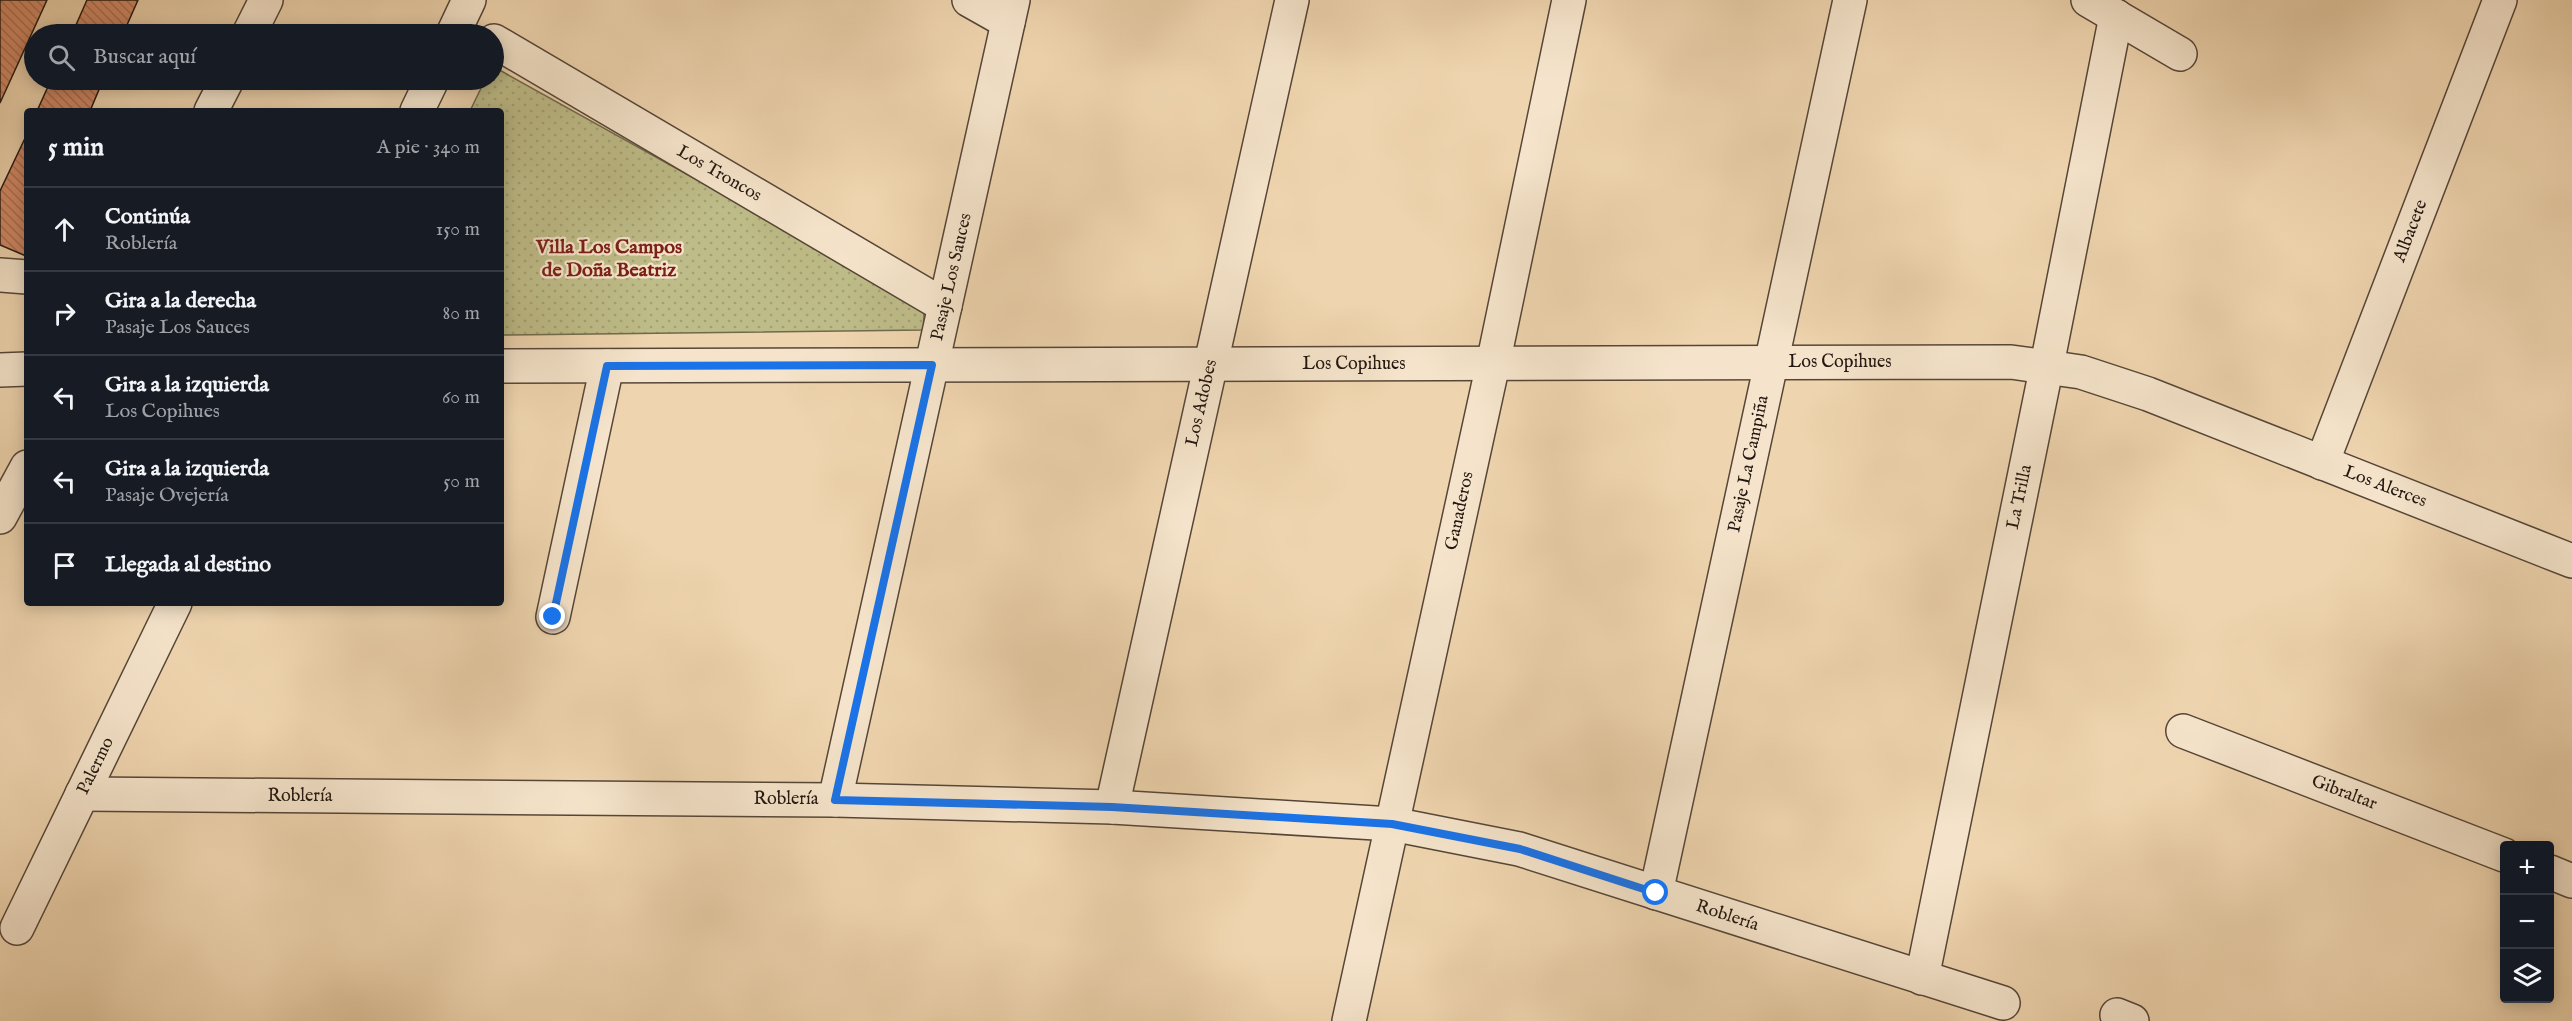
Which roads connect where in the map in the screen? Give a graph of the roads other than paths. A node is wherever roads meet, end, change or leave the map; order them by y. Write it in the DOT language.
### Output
graph roads {
  1 [pos="266,0"];
  2 [pos="969,0"];
  3 [pos="1292,0"];
  4 [pos="1569,0"];
  5 [pos="1850,0"];
  6 [pos="2088,0"];
  7 [pos="2500,0"];
  8 [pos="1011,11"];
  9 [pos="2116,16"];
  10 [pos="254,24"];
  11 [pos="504,47"];
  12 [pos="2180,54"];
  13 [pos="222,90"];
  14 [pos="427,90"];
  15 [pos="213,108"];
  16 [pos="418,108"];
  17 [pos="0,275"];
  18 [pos="24,277"];
  19 [pos="945,306"];
  20 [pos="1770,362"];
  21 [pos="1210,364"];
  22 [pos="1493,364"];
  23 [pos="932,365"];
  24 [pos="504,366"];
  25 [pos="607,366"];
  26 [pos="2047,366"];
  27 [pos="24,369"];
  28 [pos="0,370"];
  29 [pos="2198,414"];
  30 [pos="2322,463"];
  31 [pos="24,473"];
  32 [pos="0,517"];
  33 [pos="2572,561"];
  34 [pos="174,606"];
  35 [pos="553,617"];
  36 [pos="2183,732"];
  37 [pos="82,794"];
  38 [pos="835,800"];
  39 [pos="1112,807"];
  40 [pos="1392,824"];
  41 [pos="2500,853"];
  42 [pos="2554,874"];
  43 [pos="2572,881"];
  44 [pos="1656,893"];
  45 [pos="17,928"];
  46 [pos="1922,978"];
  47 [pos="2003,1004"];
  48 [pos="1348,1021"];
  1 -- 10 [label="street"];
  2 -- 8 [label="street"];
  3 -- 21 [label="street, Los Adobes"];
  4 -- 22 [label="street, Ganaderos"];
  5 -- 20 [label="street, Pasaje La Campiña"];
  6 -- 9 [label="street"];
  7 -- 30 [label="street, Albacete"];
  8 -- 19 [label="street, Pasaje Los Sauces"];
  9 -- 12 [label="street"];
  9 -- 26 [label="street, La Trilla"];
  11 -- 19 [label="street, Los Troncos"];
  13 -- 15 [label="street"];
  14 -- 16 [label="street"];
  17 -- 18 [label="street"];
  19 -- 23 [label="street, Pasaje Los Sauces"];
  20 -- 22 [label="street, Los Copihues"];
  20 -- 26 [label="street, Los Copihues"];
  20 -- 44 [label="street, Pasaje La Campiña"];
  21 -- 22 [label="street, Los Copihues"];
  21 -- 23 [label="street, Los Copihues"];
  21 -- 39 [label="street, Los Adobes"];
  22 -- 40 [label="street, Ganaderos"];
  23 -- 25 [label="street, Los Copihues"];
  23 -- 38 [label="street, Pasaje Los Sauces"];
  24 -- 25 [label="street, Los Copihues"];
  25 -- 35 [label="street"];
  26 -- 29 [label="street, Los Copihues"];
  26 -- 46 [label="street, La Trilla"];
  27 -- 28 [label="street"];
  29 -- 30 [label="street, Los Alerces"];
  30 -- 33 [label="street, Los Alerces"];
  31 -- 32 [label="street"];
  34 -- 37 [label="street, Palermo"];
  36 -- 41 [label="street, Gibraltar"];
  37 -- 38 [label="street, Roblería"];
  37 -- 45 [label="street, Palermo"];
  38 -- 39 [label="street, Roblería"];
  39 -- 40 [label="street, Roblería"];
  40 -- 44 [label="street, Roblería"];
  40 -- 48 [label="street, Ganaderos"];
  42 -- 43 [label="street"];
  44 -- 46 [label="street, Roblería"];
  46 -- 47 [label="street, Roblería"];
}
